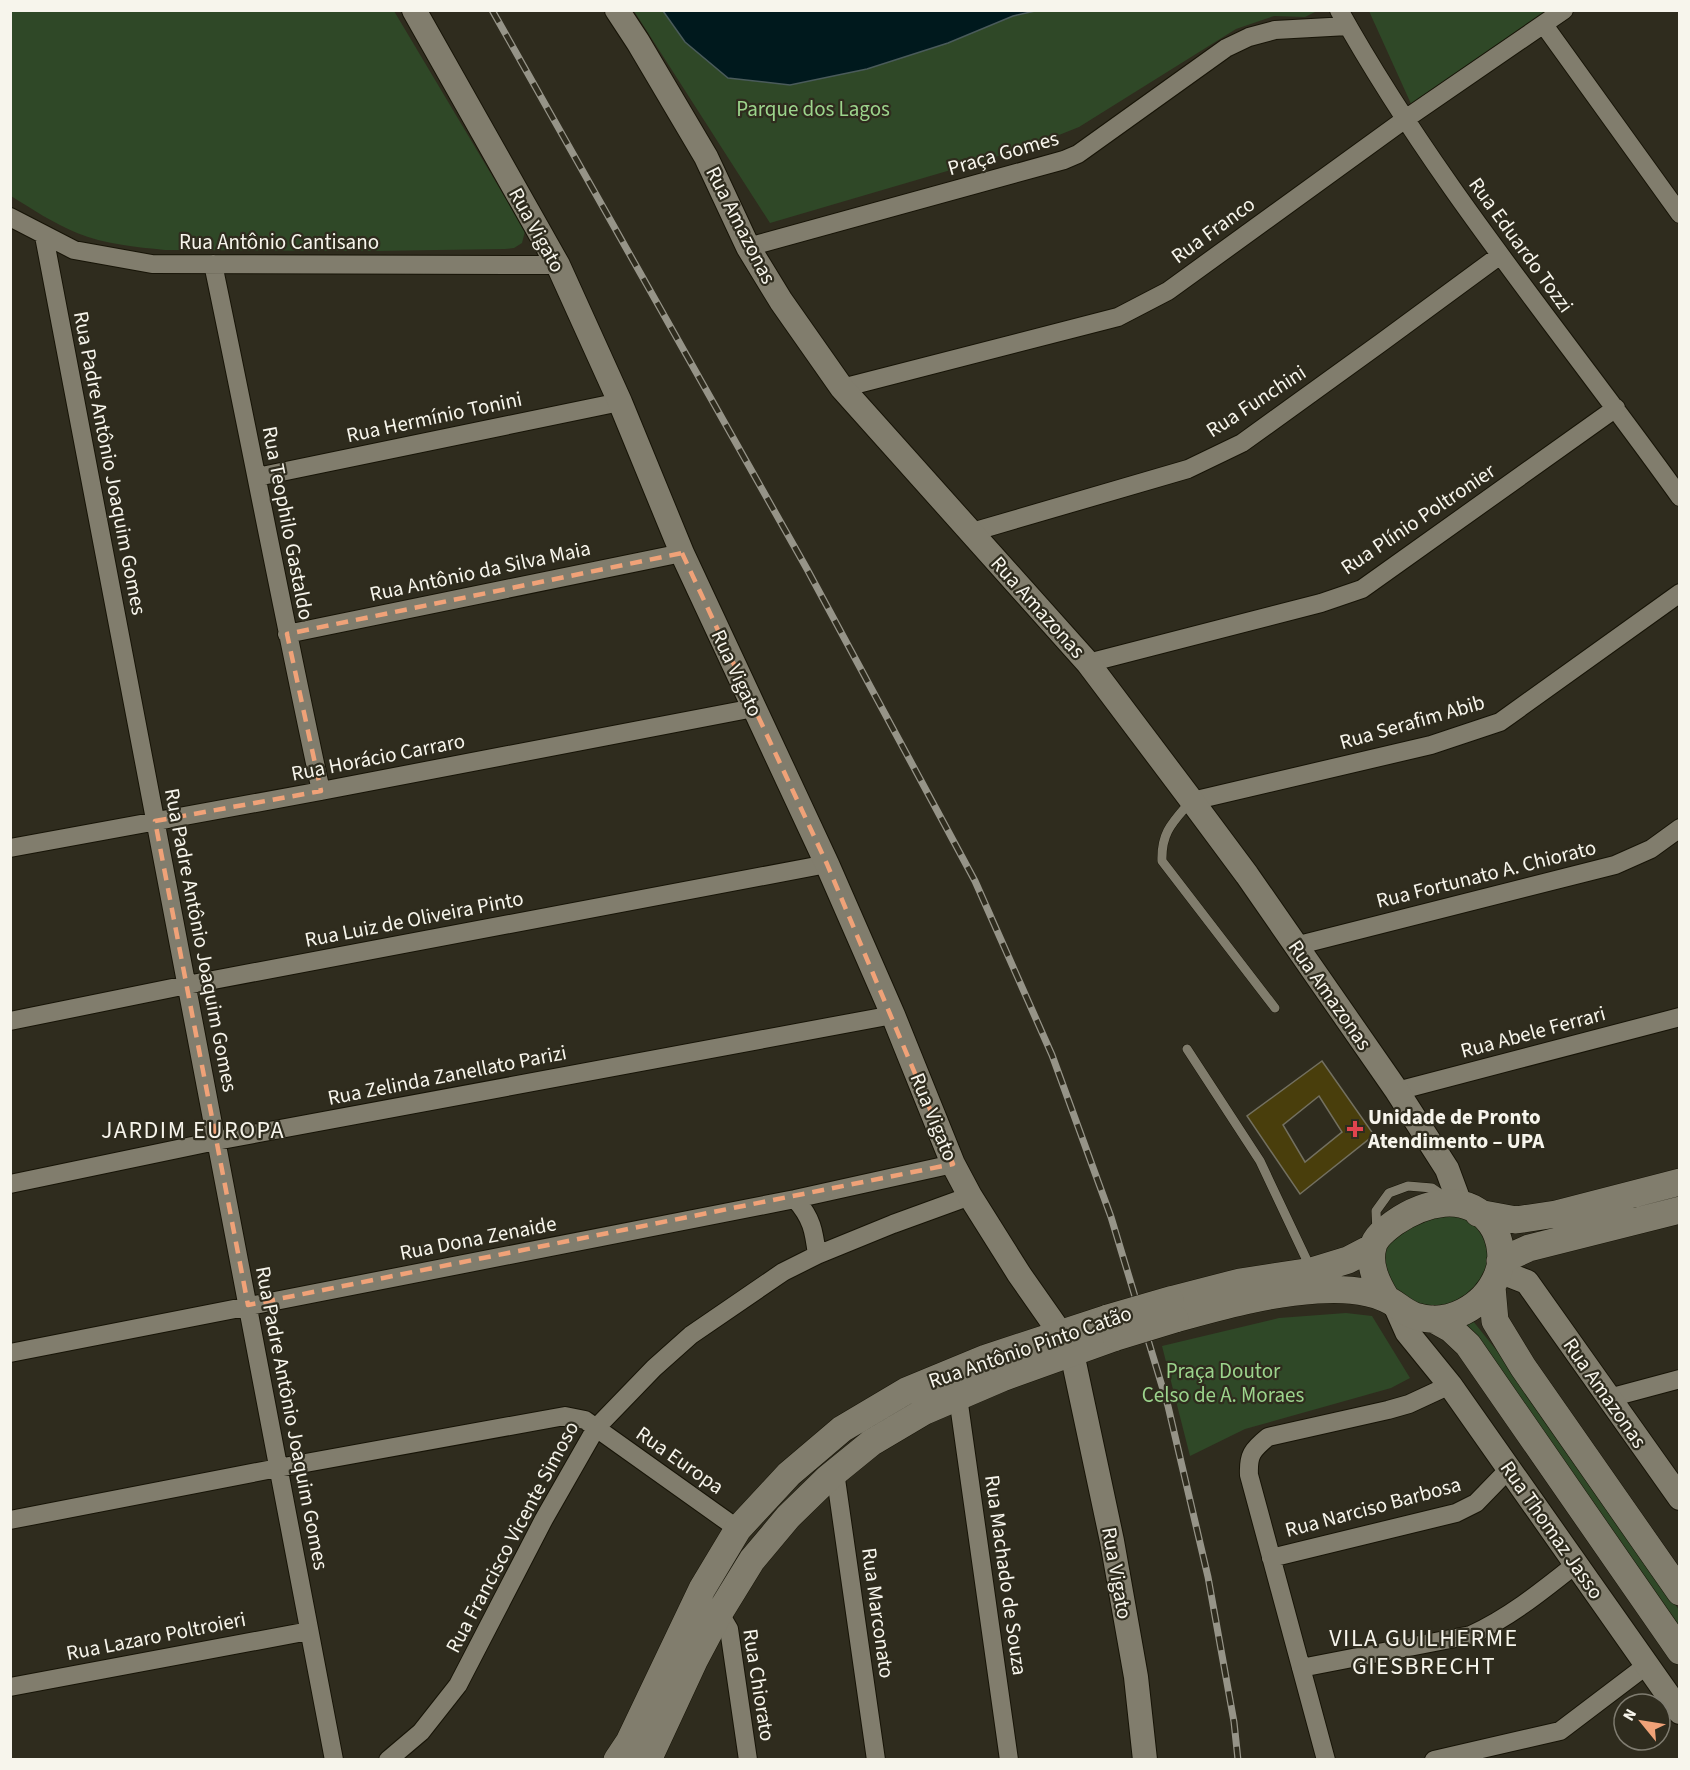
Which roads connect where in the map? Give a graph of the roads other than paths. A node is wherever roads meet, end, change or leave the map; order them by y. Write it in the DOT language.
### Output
graph roads {
  1 [pos="414,10"];
  2 [pos="617,10"];
  3 [pos="1564,10"];
  4 [pos="1344,18"];
  5 [pos="1544,25"];
  6 [pos="1404,120"];
  7 [pos="1676,202"];
  8 [pos="10,217"];
  9 [pos="44,236"];
  10 [pos="748,247"];
  11 [pos="1499,256"];
  12 [pos="213,264"];
  13 [pos="558,265"];
  14 [pos="842,388"];
  15 [pos="620,402"];
  16 [pos="1616,408"];
  17 [pos="257,477"];
  18 [pos="1680,497"];
  19 [pos="972,532"];
  20 [pos="682,553"];
  21 [pos="1680,593"];
  22 [pos="286,634"];
  23 [pos="1088,663"];
  24 [pos="754,708"];
  25 [pos="321,791"];
  26 [pos="1192,801"];
  27 [pos="155,821"];
  28 [pos="1680,828"];
  29 [pos="10,848"];
  30 [pos="826,864"];
  31 [pos="1295,946"];
  32 [pos="187,985"];
  33 [pos="1275,1008"];
  34 [pos="892,1014"];
  35 [pos="1680,1017"];
  36 [pos="10,1021"];
  37 [pos="1187,1049"];
  38 [pos="1397,1091"];
  39 [pos="216,1141"];
  40 [pos="954,1164"];
  41 [pos="1680,1182"];
  42 [pos="10,1184"];
  43 [pos="970,1196"];
  44 [pos="795,1199"];
  45 [pos="1464,1207"];
  46 [pos="1680,1210"];
  47 [pos="1375,1243"];
  48 [pos="817,1255"];
  49 [pos="1312,1271"];
  50 [pos="1497,1273"];
  51 [pos="248,1305"];
  52 [pos="1172,1309"];
  53 [pos="1408,1310"];
  54 [pos="1067,1343"];
  55 [pos="10,1353"];
  56 [pos="1680,1379"];
  57 [pos="1450,1385"];
  58 [pos="958,1397"];
  59 [pos="1609,1398"];
  60 [pos="596,1428"];
  61 [pos="278,1468"];
  62 [pos="1509,1469"];
  63 [pos="835,1472"];
  64 [pos="1680,1498"];
  65 [pos="10,1520"];
  66 [pos="738,1529"];
  67 [pos="1271,1558"];
  68 [pos="1576,1564"];
  69 [pos="702,1589"];
  70 [pos="1680,1592"];
  71 [pos="720,1612"];
  72 [pos="309,1631"];
  73 [pos="1680,1651"];
  74 [pos="1647,1665"];
  75 [pos="1301,1668"];
  76 [pos="10,1687"];
  77 [pos="1680,1712"];
  78 [pos="334,1760"];
  79 [pos="388,1760"];
  80 [pos="617,1760"];
  81 [pos="648,1760"];
  82 [pos="748,1760"];
  83 [pos="876,1760"];
  84 [pos="1009,1760"];
  85 [pos="1145,1760"];
  86 [pos="1326,1760"];
  87 [pos="1434,1760"];
  1 -- 13 [label="street, Rua Vigato"];
  2 -- 10 [label="street, Rua Amazonas"];
  3 -- 5 [label="street, Rua Franco"];
  4 -- 6 [label="street, Rua Eduardo Tozzi"];
  4 -- 10 [label="street, Praça Gomes"];
  5 -- 6 [label="street, Rua Franco"];
  5 -- 7 [label="street"];
  6 -- 11 [label="street, Rua Eduardo Tozzi"];
  6 -- 14 [label="street, Rua Franco"];
  8 -- 9 [label="street, Rua Antônio Cantisano"];
  9 -- 12 [label="street, Rua Antônio Cantisano"];
  9 -- 27 [label="street, Rua Padre Antônio Joaquim Gomes"];
  10 -- 14 [label="street, Rua Amazonas"];
  11 -- 16 [label="street, Rua Eduardo Tozzi"];
  11 -- 19 [label="street, Rua Funchini"];
  12 -- 13 [label="street, Rua Antônio Cantisano"];
  12 -- 17 [label="street, Rua Teophilo Gastaldo"];
  13 -- 15 [label="street, Rua Vigato"];
  14 -- 19 [label="street, Rua Amazonas"];
  15 -- 17 [label="street, Rua Hermínio Tonini"];
  15 -- 20 [label="street, Rua Vigato"];
  16 -- 18 [label="street, Rua Eduardo Tozzi"];
  16 -- 23 [label="street, Rua Plínio Poltronier"];
  17 -- 22 [label="street, Rua Teophilo Gastaldo"];
  19 -- 23 [label="street, Rua Amazonas"];
  20 -- 22 [label="street, Rua Antônio da Silva Maia"];
  20 -- 24 [label="street, Rua Vigato"];
  21 -- 26 [label="street, Rua Serafim Abib"];
  22 -- 25 [label="street, Rua Teophilo Gastaldo"];
  23 -- 26 [label="street, Rua Amazonas"];
  24 -- 25 [label="street, Rua Horácio Carraro"];
  24 -- 30 [label="street, Rua Vigato"];
  25 -- 27 [label="street, Rua Horácio Carraro"];
  26 -- 31 [label="street, Rua Amazonas"];
  26 -- 33 [label="lane"];
  27 -- 29 [label="street, Rua Horácio Carraro"];
  27 -- 32 [label="street, Rua Padre Antônio Joaquim Gomes"];
  28 -- 31 [label="street, Rua Fortunato A. Chiorato"];
  30 -- 32 [label="street, Rua Luiz de Oliveira Pinto"];
  30 -- 34 [label="street, Rua Vigato"];
  31 -- 38 [label="street, Rua Amazonas"];
  32 -- 36 [label="street, Rua Luiz de Oliveira Pinto"];
  32 -- 39 [label="street, Rua Padre Antônio Joaquim Gomes"];
  34 -- 39 [label="street, Rua Zelinda Zanellato Parizi"];
  34 -- 40 [label="street, Rua Vigato"];
  35 -- 38 [label="street, Rua Abele Ferrari"];
  37 -- 49 [label="lane"];
  38 -- 45 [label="street, Rua Amazonas"];
  39 -- 42 [label="street, Rua Zelinda Zanellato Parizi"];
  39 -- 51 [label="street, Rua Padre Antônio Joaquim Gomes"];
  40 -- 43 [label="street, Rua Vigato"];
  40 -- 44 [label="street, Rua Dona Zenaide"];
  41 -- 45 [label="main road"];
  43 -- 48 [label="street, Rua Francisco Vicente Simoso"];
  43 -- 54 [label="street, Rua Vigato"];
  44 -- 48 [label="street"];
  44 -- 51 [label="street, Rua Dona Zenaide"];
  45 -- 47 [label="main road"];
  45 -- 50 [label="main road"];
  46 -- 50 [label="main road"];
  47 -- 49 [label="main road, Rua Antônio Pinto Catão"];
  47 -- 53 [label="main road"];
  48 -- 60 [label="street, Rua Francisco Vicente Simoso"];
  49 -- 52 [label="main road, Rua Antônio Pinto Catão"];
  50 -- 53 [label="main road"];
  50 -- 59 [label="street, Rua Amazonas"];
  50 -- 70 [label="main road"];
  51 -- 55 [label="street, Rua Dona Zenaide"];
  51 -- 61 [label="street, Rua Padre Antônio Joaquim Gomes"];
  52 -- 53 [label="main road, Rua Antônio Pinto Catão"];
  52 -- 54 [label="main road, Rua Antônio Pinto Catão, bridge"];
  53 -- 57 [label="street, Rua Thomaz Jasso"];
  53 -- 73 [label="main road"];
  54 -- 58 [label="main road, Rua Antônio Pinto Catão"];
  54 -- 66 [label="main road, Rua Antônio Pinto Catão"];
  54 -- 85 [label="street, Rua Vigato"];
  56 -- 59 [label="street"];
  57 -- 62 [label="street, Rua Thomaz Jasso"];
  57 -- 67 [label="street"];
  58 -- 63 [label="main road, Rua Antônio Pinto Catão"];
  58 -- 84 [label="street, Rua Machado de Souza"];
  59 -- 64 [label="street, Rua Amazonas"];
  60 -- 61 [label="street, Rua Europa"];
  60 -- 66 [label="street, Rua Europa"];
  60 -- 79 [label="street, Rua Francisco Vicente Simoso"];
  61 -- 65 [label="street, Rua Europa"];
  61 -- 72 [label="street, Rua Padre Antônio Joaquim Gomes"];
  62 -- 67 [label="street, Rua Narciso Barbosa"];
  62 -- 68 [label="street, Rua Thomaz Jasso"];
  63 -- 71 [label="main road, Rua Antônio Pinto Catão"];
  63 -- 83 [label="street, Rua Marconato"];
  66 -- 69 [label="main road, Rua Antônio Pinto Catão"];
  67 -- 75 [label="street"];
  68 -- 74 [label="street, Rua Thomaz Jasso"];
  68 -- 75 [label="street"];
  69 -- 71 [label="street, Rua Chiorato"];
  69 -- 80 [label="main road, Rua Antônio Pinto Catão"];
  71 -- 81 [label="main road, Rua Antônio Pinto Catão"];
  71 -- 82 [label="street, Rua Chiorato"];
  72 -- 76 [label="street, Rua Lazaro Poltroieri"];
  72 -- 78 [label="street, Rua Padre Antônio Joaquim Gomes"];
  74 -- 77 [label="street, Rua Thomaz Jasso"];
  74 -- 87 [label="street"];
  75 -- 86 [label="street"];
}
